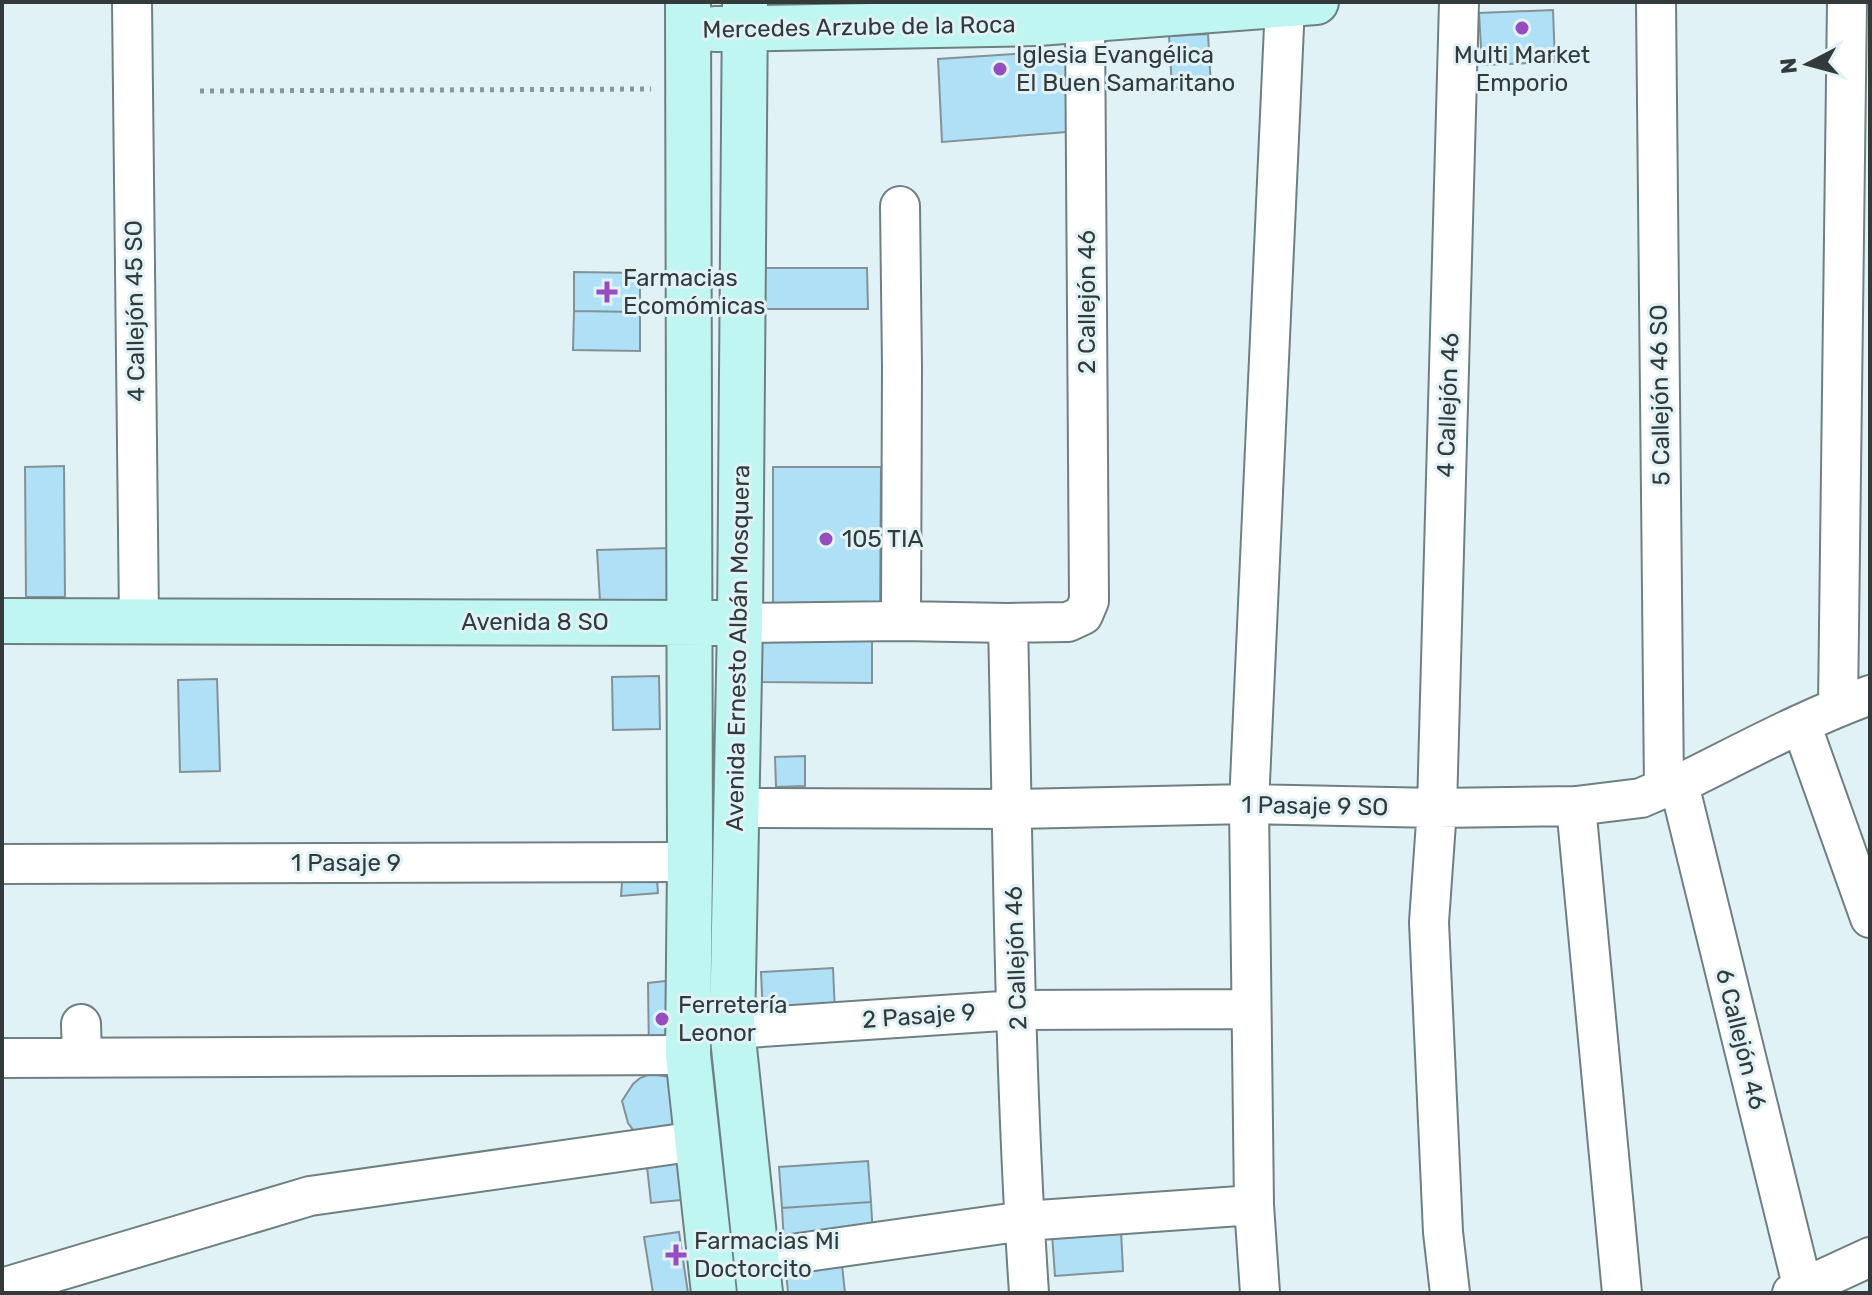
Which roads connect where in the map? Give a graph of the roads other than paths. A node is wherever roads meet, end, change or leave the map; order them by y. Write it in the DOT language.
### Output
graph roads {
  1 [pos="132,2"];
  2 [pos="1459,2"];
  3 [pos="1656,2"];
  4 [pos="1847,2"];
  5 [pos="1301,3"];
  6 [pos="1037,12"];
  7 [pos="744,15"];
  8 [pos="688,16"];
  9 [pos="1085,20"];
  10 [pos="900,206"];
  11 [pos="139,620"];
  12 [pos="2,621"];
  13 [pos="901,621"];
  14 [pos="688,622"];
  15 [pos="1068,622"];
  16 [pos="740,623"];
  17 [pos="1008,623"];
  18 [pos="1854,700"];
  19 [pos="1801,724"];
  20 [pos="1671,786"];
  21 [pos="1249,804"];
  22 [pos="1576,806"];
  23 [pos="736,808"];
  24 [pos="1437,808"];
  25 [pos="1012,809"];
  26 [pos="690,862"];
  27 [pos="2,864"];
  28 [pos="1870,918"];
  29 [pos="1251,1009"];
  30 [pos="1017,1010"];
  31 [pos="732,1029"];
  32 [pos="688,1055"];
  33 [pos="2,1058"];
  34 [pos="697,1141"];
  35 [pos="1254,1205"];
  36 [pos="1024,1221"];
  37 [pos="1870,1257"];
  38 [pos="758,1276"];
  39 [pos="2,1288"];
  40 [pos="1800,1291"];
  41 [pos="714,1293"];
  42 [pos="1029,1293"];
  43 [pos="1260,1293"];
  44 [pos="1450,1293"];
  45 [pos="1622,1293"];
  1 -- 11 [label="street, 4 Callejón 45 SO"];
  2 -- 24 [label="street, 4 Callejón 46"];
  3 -- 20 [label="street, 5 Callejón 46 SO"];
  4 -- 18 [label="street"];
  5 -- 9 [label="street, Mercedes Arzube de la Roca"];
  5 -- 21 [label="street"];
  6 -- 7 [label="street, Mercedes Arzube de la Roca"];
  6 -- 9 [label="street, Mercedes Arzube de la Roca"];
  7 -- 8 [label="street, Mercedes Arzube de la Roca"];
  7 -- 16 [label="street, Avenida Ernesto Albán Mosquera"];
  8 -- 14 [label="street, Avenida Ernesto Albán Mosquera"];
  9 -- 15 [label="street, 2 Callejón 46"];
  10 -- 13 [label="street"];
  11 -- 12 [label="street, Avenida 8 SO"];
  11 -- 14 [label="street, Avenida 8 SO"];
  13 -- 16 [label="street, Avenida 8 SO"];
  13 -- 17 [label="street, Avenida 8 SO"];
  14 -- 16 [label="street, Avenida 8 SO"];
  14 -- 26 [label="street, Avenida Ernesto Albán Mosquera"];
  15 -- 17 [label="street, Avenida 8 SO"];
  16 -- 23 [label="street, Avenida Ernesto Albán Mosquera"];
  17 -- 25 [label="street, 2 Callejón 46"];
  18 -- 19 [label="street, 1 Pasaje 9 SO"];
  19 -- 20 [label="street, 1 Pasaje 9 SO"];
  19 -- 28 [label="street"];
  20 -- 22 [label="street, 1 Pasaje 9 SO"];
  20 -- 40 [label="street, 6 Callejón 46"];
  21 -- 24 [label="street, 1 Pasaje 9 SO"];
  21 -- 25 [label="street, 1 Pasaje 9 SO"];
  21 -- 29 [label="street"];
  22 -- 24 [label="street, 1 Pasaje 9 SO"];
  22 -- 45 [label="street"];
  23 -- 25 [label="street, 1 Pasaje 9 SO"];
  23 -- 31 [label="street, Avenida Ernesto Albán Mosquera"];
  24 -- 44 [label="street, 4 Callejón 46"];
  25 -- 30 [label="street, 2 Callejón 46"];
  26 -- 27 [label="street, 1 Pasaje 9"];
  26 -- 32 [label="street, Avenida Ernesto Albán Mosquera"];
  29 -- 30 [label="street, 2 Pasaje 9"];
  29 -- 35 [label="street"];
  30 -- 31 [label="street, 2 Pasaje 9"];
  30 -- 36 [label="street, 2 Callejón 46"];
  31 -- 38 [label="street, Avenida Ernesto Albán Mosquera"];
  32 -- 33 [label="street"];
  32 -- 34 [label="street, Avenida Ernesto Albán Mosquera"];
  34 -- 39 [label="street"];
  34 -- 41 [label="street, Avenida Ernesto Albán Mosquera"];
  35 -- 36 [label="street"];
  35 -- 43 [label="street"];
  36 -- 38 [label="street"];
  36 -- 42 [label="street, 2 Callejón 46"];
  37 -- 40 [label="street"];
}
